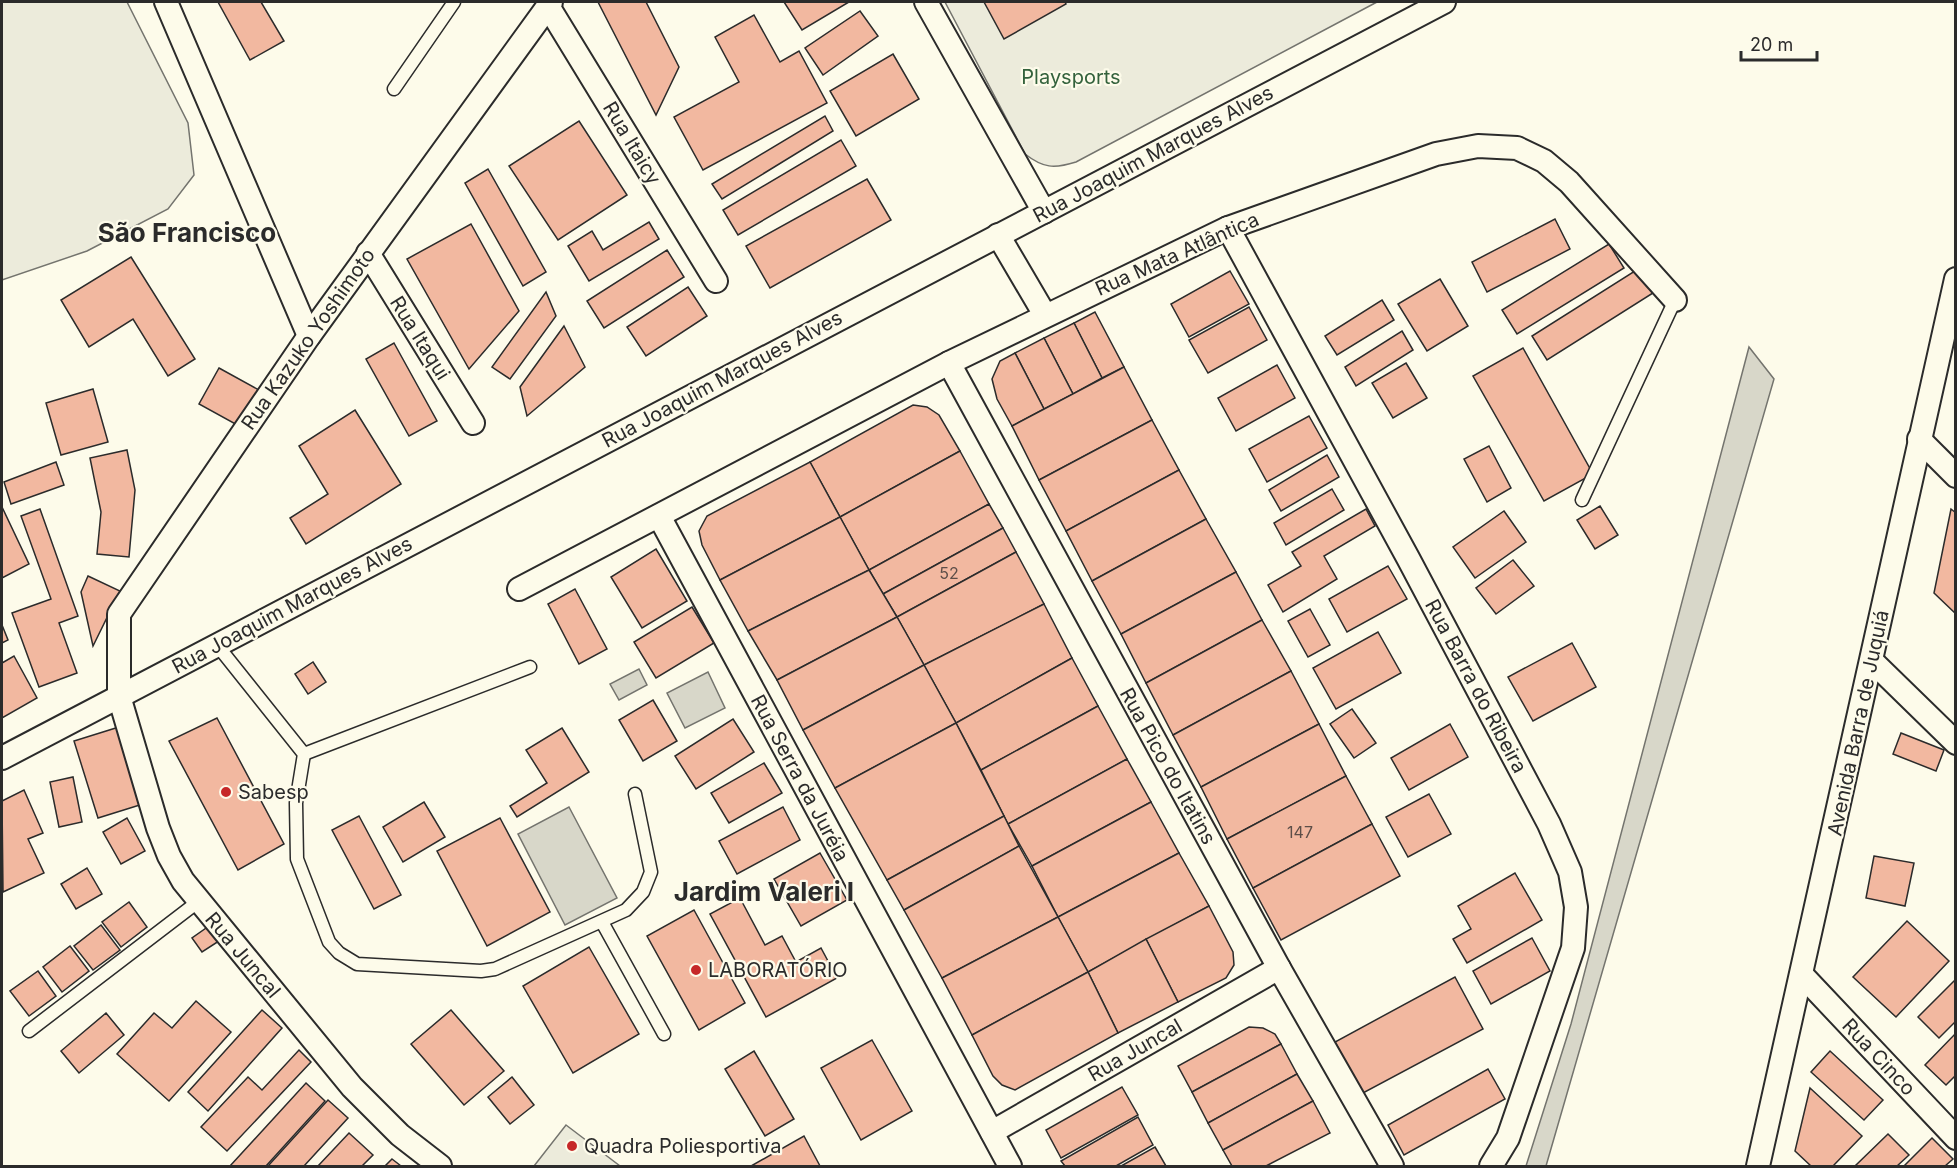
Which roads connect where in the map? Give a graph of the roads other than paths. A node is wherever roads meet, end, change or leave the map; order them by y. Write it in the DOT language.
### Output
graph roads {
  1 [pos="166,2"];
  2 [pos="454,2"];
  3 [pos="926,2"];
  4 [pos="1444,2"];
  5 [pos="549,4"];
  6 [pos="394,89"];
  7 [pos="1044,212"];
  8 [pos="1227,228"];
  9 [pos="998,235"];
  10 [pos="368,253"];
  11 [pos="1956,279"];
  12 [pos="716,281"];
  13 [pos="1675,300"];
  14 [pos="1045,315"];
  15 [pos="309,336"];
  16 [pos="949,363"];
  17 [pos="473,423"];
  18 [pos="1919,439"];
  19 [pos="1956,476"];
  20 [pos="1582,500"];
  21 [pos="659,516"];
  22 [pos="519,589"];
  23 [pos="217,645"];
  24 [pos="1872,661"];
  25 [pos="530,667"];
  26 [pos="119,696"];
  27 [pos="1956,743"];
  28 [pos="304,754"];
  29 [pos="2,759"];
  30 [pos="635,794"];
  31 [pos="199,901"];
  32 [pos="602,922"];
  33 [pos="1279,968"];
  34 [pos="1803,976"];
  35 [pos="29,1030"];
  36 [pos="664,1034"];
  37 [pos="992,1132"];
  38 [pos="1956,1138"];
  39 [pos="440,1167"];
  40 [pos="1010,1167"];
  41 [pos="1392,1167"];
  42 [pos="1491,1167"];
  43 [pos="1758,1167"];
  1 -- 15 [label="street"];
  2 -- 6 [label="lane"];
  3 -- 7 [label="street"];
  4 -- 7 [label="street, Rua Joaquim Marques Alves"];
  5 -- 10 [label="street, Rua Kazuko Yoshimoto"];
  5 -- 12 [label="street, Rua Itaicy"];
  7 -- 9 [label="street, Rua Joaquim Marques Alves"];
  8 -- 13 [label="street, Rua Mata Atlântica"];
  8 -- 14 [label="street, Rua Mata Atlântica"];
  8 -- 42 [label="street, Rua Barra do Ribeira"];
  9 -- 14 [label="street"];
  9 -- 23 [label="street, Rua Joaquim Marques Alves"];
  10 -- 15 [label="street, Rua Kazuko Yoshimoto"];
  10 -- 17 [label="street, Rua Itaqui"];
  11 -- 18 [label="street, Avenida Barra de Juquiá"];
  13 -- 20 [label="lane"];
  14 -- 16 [label="street, Rua Mata Atlântica"];
  15 -- 26 [label="street, Rua Kazuko Yoshimoto"];
  16 -- 21 [label="street, Rua Mata Atlântica"];
  16 -- 33 [label="street, Rua Pico do Itatins"];
  18 -- 19 [label="street"];
  18 -- 24 [label="street, Avenida Barra de Juquiá"];
  21 -- 22 [label="street, Rua Mata Atlântica"];
  21 -- 37 [label="street, Rua Serra da Juréia"];
  23 -- 26 [label="street, Rua Joaquim Marques Alves"];
  23 -- 28 [label="lane"];
  24 -- 27 [label="street"];
  24 -- 34 [label="street, Avenida Barra de Juquiá"];
  25 -- 28 [label="lane"];
  26 -- 29 [label="street, Rua Joaquim Marques Alves"];
  26 -- 31 [label="street, Rua Juncal"];
  28 -- 32 [label="lane"];
  30 -- 32 [label="lane"];
  31 -- 35 [label="lane"];
  31 -- 39 [label="street, Rua Juncal"];
  32 -- 36 [label="lane"];
  33 -- 37 [label="street, Rua Juncal"];
  33 -- 41 [label="street, Rua Pico do Itatins"];
  34 -- 38 [label="street, Rua Cinco"];
  34 -- 43 [label="street, Avenida Barra de Juquiá"];
  37 -- 40 [label="street, Rua Serra da Juréia"];
}
